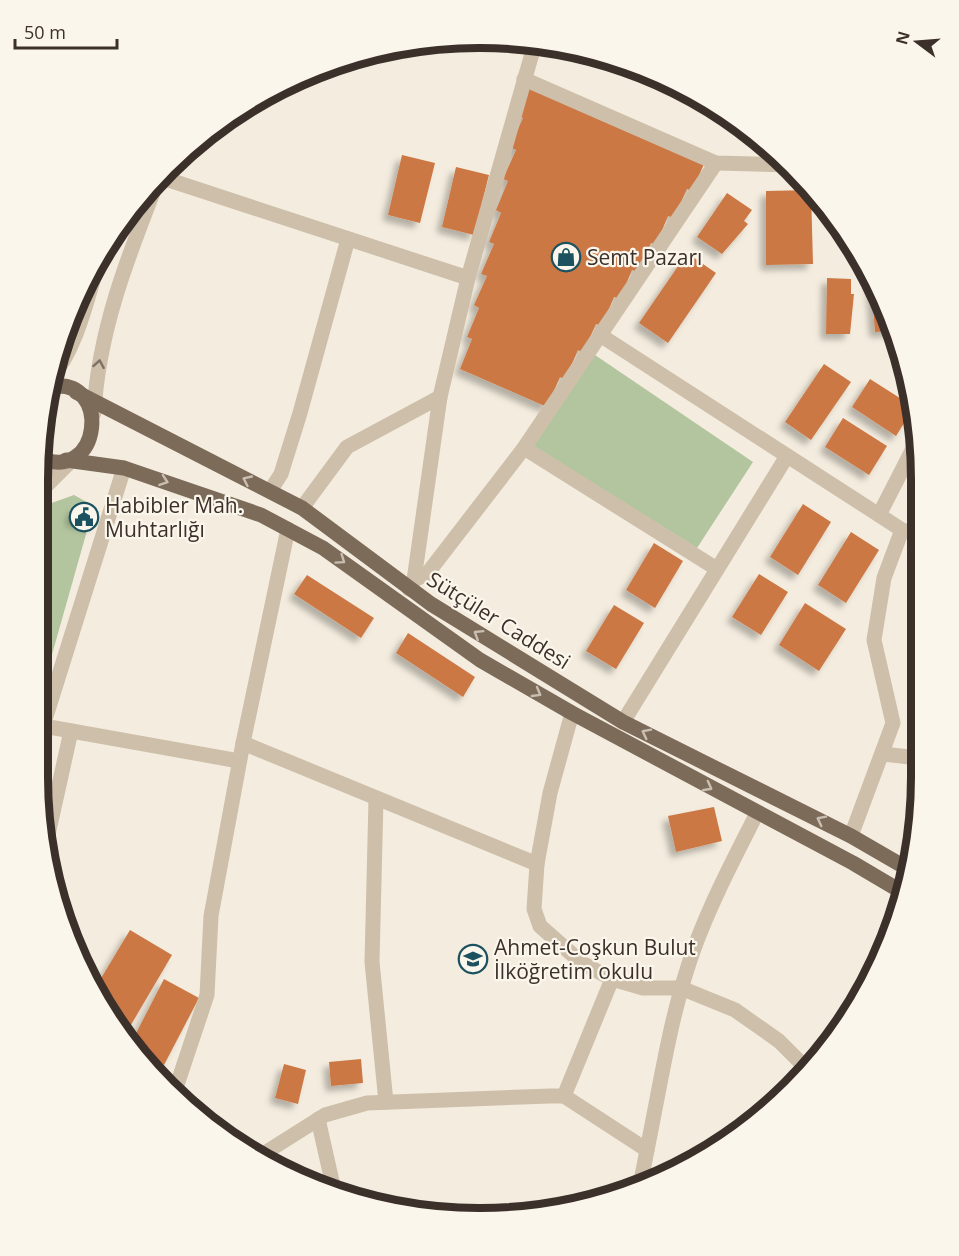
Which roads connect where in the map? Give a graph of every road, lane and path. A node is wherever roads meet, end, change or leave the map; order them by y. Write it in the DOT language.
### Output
graph roads {
  1 [pos="532,52"];
  2 [pos="524,79"];
  3 [pos="716,163"];
  4 [pos="775,165"];
  5 [pos="169,180"];
  6 [pos="149,202"];
  7 [pos="348,239"];
  8 [pos="468,278"];
  9 [pos="85,304"];
  10 [pos="600,335"];
  11 [pos="70,346"];
  12 [pos="58,387"];
  13 [pos="76,392"];
  14 [pos="440,397"];
  15 [pos="94,402"];
  16 [pos="93,422"];
  17 [pos="524,448"];
  18 [pos="910,454"];
  19 [pos="787,456"];
  20 [pos="71,459"];
  21 [pos="49,461"];
  22 [pos="124,468"];
  23 [pos="48,483"];
  24 [pos="270,491"];
  25 [pos="302,508"];
  26 [pos="879,515"];
  27 [pos="288,529"];
  28 [pos="902,530"];
  29 [pos="911,532"];
  30 [pos="717,569"];
  31 [pos="412,585"];
  32 [pos="48,701"];
  33 [pos="572,713"];
  34 [pos="624,722"];
  35 [pos="48,726"];
  36 [pos="71,730"];
  37 [pos="243,743"];
  38 [pos="883,754"];
  39 [pos="911,757"];
  40 [pos="239,761"];
  41 [pos="376,799"];
  42 [pos="757,813"];
  43 [pos="51,822"];
  44 [pos="851,836"];
  45 [pos="537,864"];
  46 [pos="902,865"];
  47 [pos="896,888"];
  48 [pos="612,979"];
  49 [pos="681,988"];
  50 [pos="802,1064"];
  51 [pos="177,1085"];
  52 [pos="564,1096"];
  53 [pos="386,1102"];
  54 [pos="318,1119"];
  55 [pos="647,1150"];
  56 [pos="267,1152"];
  57 [pos="642,1176"];
  58 [pos="332,1182"];
  1 -- 2 [label="street"];
  2 -- 3 [label="street"];
  2 -- 8 [label="street"];
  3 -- 4 [label="street"];
  3 -- 10 [label="street"];
  5 -- 7 [label="street"];
  15 -- 6 [label="street, one-way"];
  7 -- 8 [label="street"];
  7 -- 24 [label="street"];
  8 -- 14 [label="street"];
  9 -- 11 [label="street"];
  10 -- 17 [label="street"];
  10 -- 19 [label="street"];
  12 -- 13 [label="main road, Sütçüler Caddesi"];
  13 -- 15 [label="main road, Sütçüler Caddesi"];
  13 -- 16 [label="main road"];
  14 -- 25 [label="street"];
  14 -- 31 [label="street"];
  15 -- 16 [label="street"];
  24 -- 15 [label="main road, Sütçüler Caddesi, one-way"];
  16 -- 20 [label="main road"];
  17 -- 30 [label="street"];
  17 -- 31 [label="street"];
  18 -- 26 [label="street"];
  19 -- 26 [label="street"];
  19 -- 30 [label="street"];
  20 -- 21 [label="main road, Sütçüler Caddesi"];
  20 -- 22 [label="main road, Sütçüler Caddesi"];
  20 -- 23 [label="street"];
  22 -- 27 [label="main road, Sütçüler Caddesi, one-way"];
  22 -- 32 [label="street"];
  24 -- 25 [label="main road, Sütçüler Caddesi"];
  25 -- 31 [label="main road, Sütçüler Caddesi"];
  26 -- 28 [label="street"];
  27 -- 33 [label="main road, Sütçüler Caddesi, one-way"];
  27 -- 37 [label="street"];
  28 -- 29 [label="street"];
  28 -- 38 [label="street"];
  30 -- 34 [label="street"];
  34 -- 31 [label="main road, Sütçüler Caddesi, one-way"];
  33 -- 42 [label="main road, Sütçüler Caddesi, one-way"];
  33 -- 45 [label="street"];
  44 -- 34 [label="main road, Sütçüler Caddesi, one-way"];
  35 -- 36 [label="street"];
  36 -- 40 [label="street"];
  36 -- 43 [label="street"];
  37 -- 40 [label="street"];
  37 -- 41 [label="street"];
  38 -- 39 [label="street"];
  38 -- 44 [label="street"];
  40 -- 51 [label="street"];
  41 -- 45 [label="street"];
  41 -- 53 [label="street"];
  42 -- 47 [label="main road, Sütçüler Caddesi"];
  42 -- 49 [label="street"];
  44 -- 46 [label="main road, Sütçüler Caddesi"];
  45 -- 48 [label="street"];
  48 -- 49 [label="street"];
  48 -- 52 [label="street"];
  49 -- 50 [label="street"];
  49 -- 55 [label="street"];
  52 -- 53 [label="street"];
  52 -- 55 [label="street"];
  53 -- 54 [label="street"];
  54 -- 56 [label="street"];
  54 -- 58 [label="street"];
  55 -- 57 [label="street"];
}
